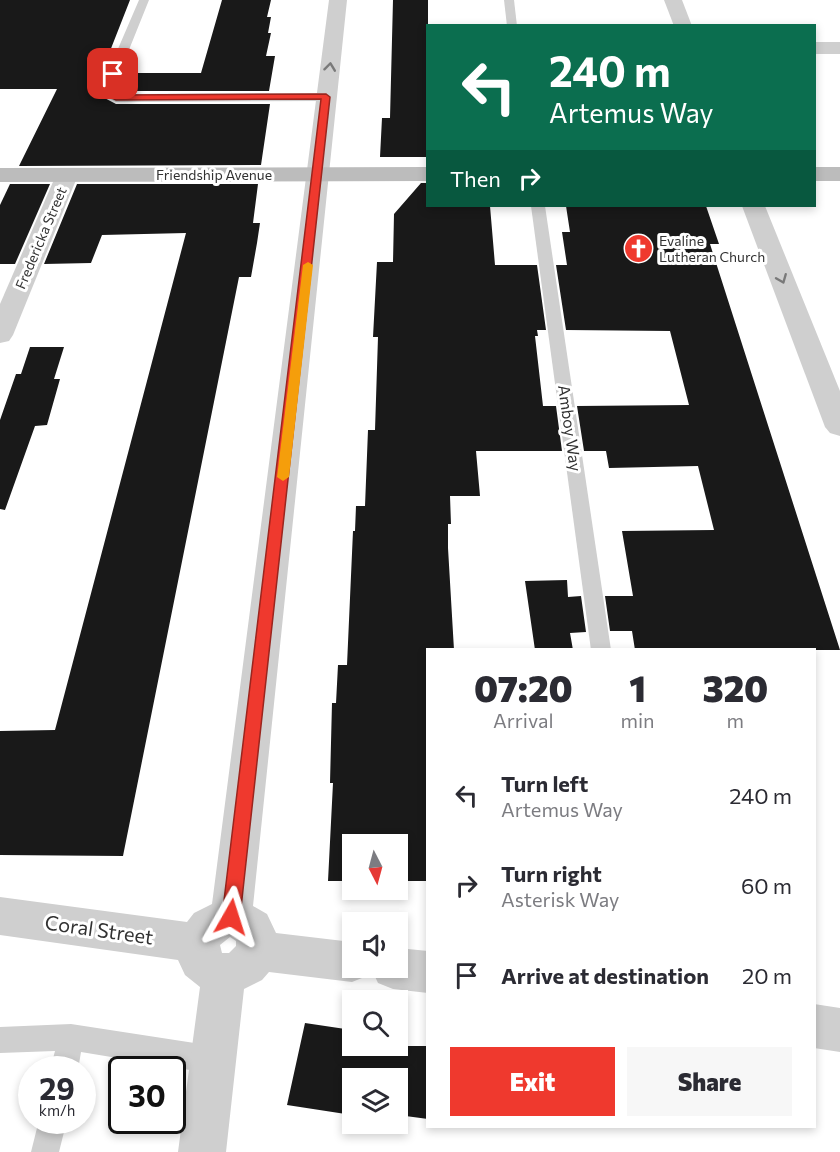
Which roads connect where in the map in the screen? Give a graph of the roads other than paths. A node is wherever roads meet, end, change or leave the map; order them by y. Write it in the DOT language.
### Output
graph roads {
  1 [pos="144,0"];
  2 [pos="338,0"];
  3 [pos="509,0"];
  4 [pos="673,0"];
  5 [pos="512,24"];
  6 [pos="682,24"];
  7 [pos="816,48"];
  8 [pos="840,48"];
  9 [pos="326,97"];
  10 [pos="318,174"];
  11 [pos="426,174"];
  12 [pos="816,174"];
  13 [pos="840,174"];
  14 [pos="0,175"];
  15 [pos="67,175"];
  16 [pos="538,207"];
  17 [pos="753,207"];
  18 [pos="0,335"];
  19 [pos="840,427"];
  20 [pos="601,648"];
  21 [pos="0,916"];
  22 [pos="227,956"];
  23 [pos="342,962"];
  24 [pos="408,970"];
  25 [pos="426,972"];
  26 [pos="816,1026"];
  27 [pos="840,1030"];
  28 [pos="71,1037"];
  29 [pos="0,1040"];
  30 [pos="67,1056"];
  31 [pos="214,1060"];
  32 [pos="49,1134"];
  33 [pos="45,1152"];
  34 [pos="202,1152"];
  1 -- 9 [label="lane"];
  9 -- 2 [label="street, one-way"];
  3 -- 5 [label="lane"];
  4 -- 6 [label="street"];
  7 -- 8 [label="street"];
  9 -- 10 [label="street"];
  10 -- 11 [label="street, Friendship Avenue"];
  10 -- 15 [label="street, Friendship Avenue"];
  10 -- 22 [label="street"];
  12 -- 13 [label="street"];
  14 -- 15 [label="street, Friendship Avenue"];
  15 -- 18 [label="street, Fredericka Street"];
  16 -- 20 [label="lane, Amboy Way"];
  17 -- 19 [label="street, one-way"];
  21 -- 22 [label="street, Coral Street"];
  22 -- 23 [label="street, Coral Street"];
  22 -- 31 [label="street"];
  24 -- 25 [label="street"];
  26 -- 27 [label="street"];
  28 -- 29 [label="lane"];
  28 -- 30 [label="lane"];
  28 -- 31 [label="lane"];
  31 -- 34 [label="street"];
  32 -- 33 [label="lane"];
}
